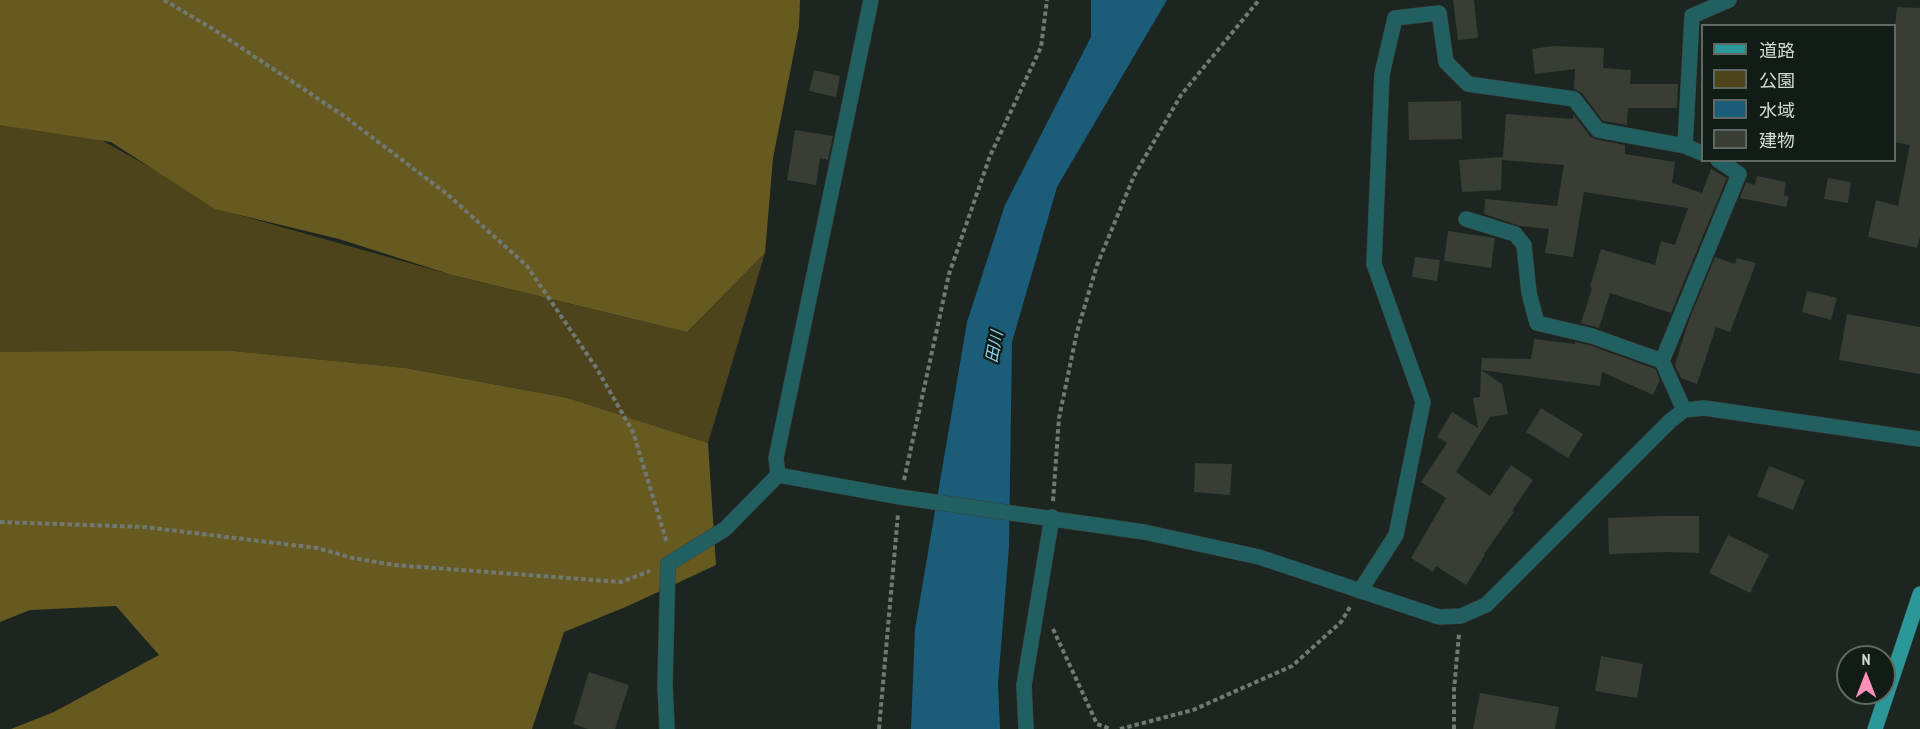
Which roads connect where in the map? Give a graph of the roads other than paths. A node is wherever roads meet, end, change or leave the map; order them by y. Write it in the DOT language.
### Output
graph roads {
  1 [pos="871,0"];
  2 [pos="1729,0"];
  3 [pos="1685,146"];
  4 [pos="1701,153"];
  5 [pos="1721,162"];
  6 [pos="1466,219"];
  7 [pos="1662,361"];
  8 [pos="1684,410"];
  9 [pos="1920,439"];
  10 [pos="778,476"];
  11 [pos="1047,517"];
  12 [pos="1360,591"];
  13 [pos="1920,594"];
  14 [pos="667,729"];
  15 [pos="1026,729"];
  16 [pos="1875,729"];
  1 -- 10 [label="street"];
  2 -- 3 [label="street"];
  3 -- 4 [label="street"];
  3 -- 12 [label="street"];
  5 -- 7 [label="street"];
  6 -- 7 [label="street"];
  7 -- 8 [label="street"];
  8 -- 9 [label="street"];
  8 -- 12 [label="street"];
  10 -- 11 [label="street"];
  10 -- 14 [label="street"];
  11 -- 12 [label="street"];
  11 -- 15 [label="street"];
  13 -- 16 [label="main road"];
}
